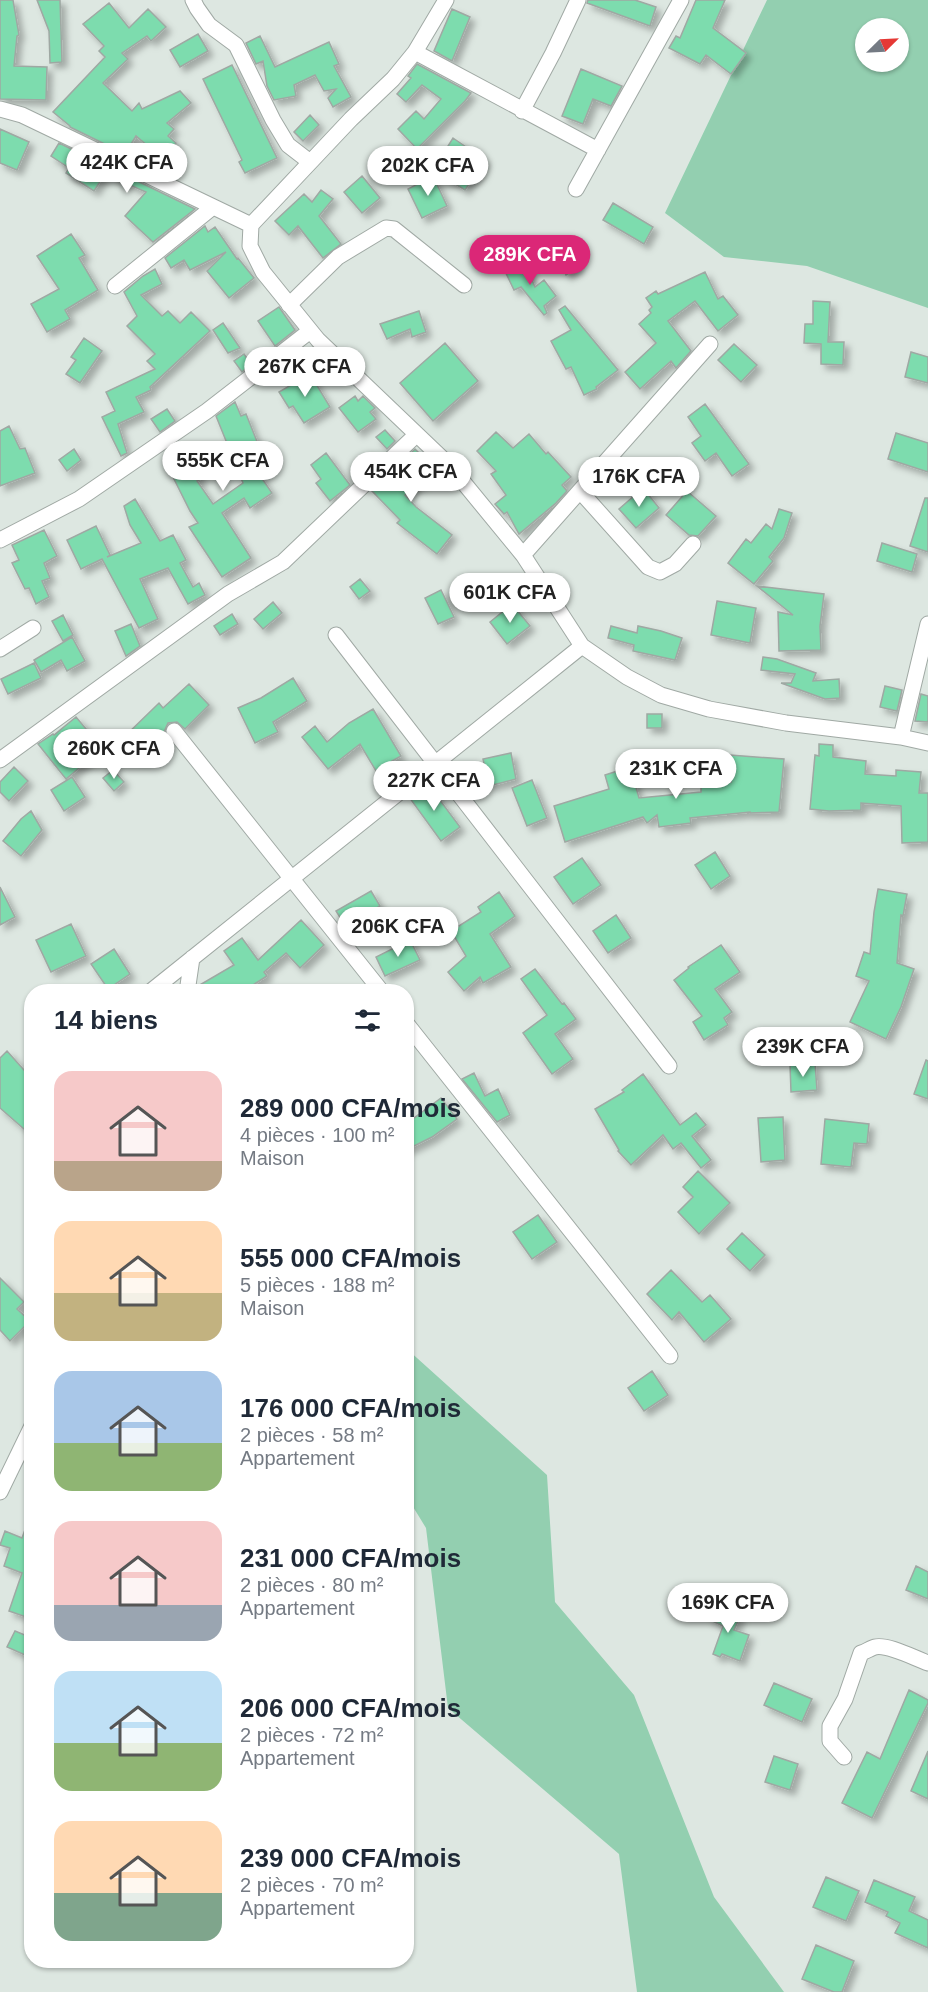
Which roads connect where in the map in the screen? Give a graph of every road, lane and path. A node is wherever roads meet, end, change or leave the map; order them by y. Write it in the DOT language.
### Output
graph roads {
  1 [pos="193,0"];
  2 [pos="446,0"];
  3 [pos="578,0"];
  4 [pos="681,0"];
  5 [pos="415,52"];
  6 [pos="0,109"];
  7 [pos="522,111"];
  8 [pos="598,150"];
  9 [pos="310,162"];
  10 [pos="576,189"];
  11 [pos="213,207"];
  12 [pos="251,225"];
  13 [pos="464,285"];
  14 [pos="115,286"];
  15 [pos="289,305"];
  16 [pos="310,331"];
  17 [pos="710,344"];
  18 [pos="416,435"];
  19 [pos="580,491"];
  20 [pos="0,540"];
  21 [pos="693,544"];
  22 [pos="523,555"];
  23 [pos="928,624"];
  24 [pos="33,628"];
  25 [pos="336,635"];
  26 [pos="582,645"];
  27 [pos="0,649"];
  28 [pos="174,731"];
  29 [pos="901,737"];
  30 [pos="928,743"];
  31 [pos="0,760"];
  32 [pos="436,762"];
  33 [pos="292,878"];
  34 [pos="192,957"];
  35 [pos="160,984"];
  36 [pos="188,984"];
  37 [pos="375,984"];
  38 [pos="414,1033"];
  39 [pos="669,1066"];
  40 [pos="670,1356"];
  41 [pos="24,1442"];
  42 [pos="0,1492"];
  43 [pos="928,1663"];
  44 [pos="844,1757"];
  1 -- 9 [label="street"];
  2 -- 5 [label="street"];
  3 -- 7 [label="street"];
  4 -- 8 [label="street"];
  5 -- 7 [label="street"];
  5 -- 9 [label="street"];
  6 -- 11 [label="street"];
  7 -- 8 [label="street"];
  8 -- 10 [label="street"];
  9 -- 12 [label="street"];
  11 -- 12 [label="street"];
  11 -- 14 [label="street"];
  12 -- 15 [label="street"];
  13 -- 15 [label="street"];
  15 -- 16 [label="street"];
  16 -- 18 [label="street"];
  16 -- 20 [label="street"];
  17 -- 19 [label="street"];
  18 -- 22 [label="street"];
  18 -- 31 [label="street"];
  19 -- 21 [label="street"];
  19 -- 22 [label="street"];
  22 -- 26 [label="street"];
  23 -- 29 [label="street"];
  24 -- 27 [label="street"];
  25 -- 32 [label="street"];
  26 -- 29 [label="street"];
  26 -- 32 [label="street"];
  28 -- 33 [label="street"];
  29 -- 30 [label="street"];
  32 -- 33 [label="street"];
  32 -- 39 [label="street"];
  33 -- 34 [label="street"];
  33 -- 37 [label="street"];
  34 -- 35 [label="street"];
  34 -- 36 [label="street"];
  38 -- 40 [label="street"];
  41 -- 42 [label="street"];
  43 -- 44 [label="street"];
}
